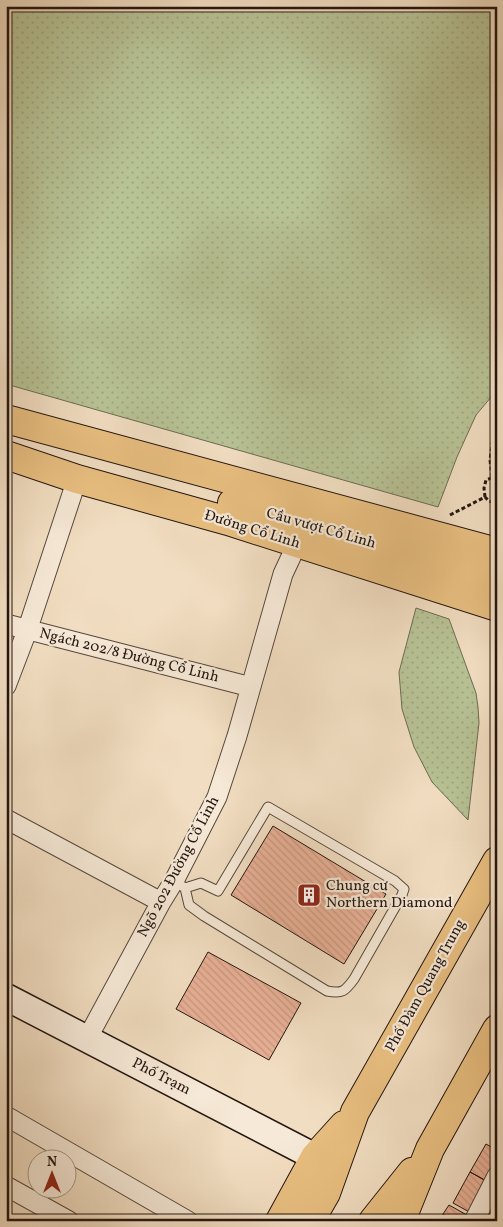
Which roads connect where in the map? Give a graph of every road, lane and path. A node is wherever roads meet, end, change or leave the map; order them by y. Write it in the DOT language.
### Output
graph roads {
  1 [pos="15,422"];
  2 [pos="497,426"];
  3 [pos="11,456"];
  4 [pos="494,476"];
  5 [pos="145,478"];
  6 [pos="77,479"];
  7 [pos="485,497"];
  8 [pos="497,504"];
  9 [pos="450,515"];
  10 [pos="297,544"];
  11 [pos="497,552"];
  12 [pos="497,581"];
  13 [pos="497,607"];
  14 [pos="6,624"];
  15 [pos="27,631"];
  16 [pos="6,686"];
  17 [pos="251,687"];
  18 [pos="6,819"];
  19 [pos="497,860"];
  20 [pos="179,884"];
  21 [pos="161,902"];
  22 [pos="6,997"];
  23 [pos="497,1029"];
  24 [pos="87,1039"];
  25 [pos="355,1112"];
  26 [pos="6,1116"];
  27 [pos="430,1149"];
  28 [pos="309,1168"];
  29 [pos="497,1176"];
  30 [pos="6,1186"];
  31 [pos="69,1221"];
  32 [pos="188,1221"];
  33 [pos="273,1221"];
  34 [pos="280,1221"];
  35 [pos="310,1221"];
  36 [pos="373,1221"];
  37 [pos="402,1221"];
  38 [pos="474,1221"];
  1 -- 5 [label="main road, Cầu vượt Cổ Linh"];
  1 -- 11 [label="main road"];
  2 -- 4 [label="path"];
  3 -- 5 [label="main road, Cầu vượt Cổ Linh"];
  3 -- 6 [label="main road, Đường Cổ Linh"];
  4 -- 7 [label="path"];
  5 -- 12 [label="main road, Cầu vượt Cổ Linh"];
  6 -- 10 [label="main road, Đường Cổ Linh"];
  6 -- 15 [label="street"];
  7 -- 8 [label="path"];
  7 -- 9 [label="path"];
  10 -- 13 [label="main road, Đường Cổ Linh"];
  10 -- 17 [label="street, Ngõ 202 Đường Cổ Linh"];
  14 -- 15 [label="street, Ngách 202/8 Đường Cổ Linh"];
  15 -- 16 [label="street"];
  15 -- 17 [label="street, Ngách 202/8 Đường Cổ Linh"];
  17 -- 20 [label="street, Ngõ 202 Đường Cổ Linh"];
  18 -- 21 [label="street"];
  19 -- 25 [label="main road, Phố Đàm Quang Trung"];
  20 -- 20 [label="lane"];
  20 -- 21 [label="street, Ngõ 202 Đường Cổ Linh"];
  21 -- 24 [label="street, Ngõ 202 Đường Cổ Linh"];
  22 -- 24 [label="street, Phố Trạm"];
  23 -- 27 [label="main road"];
  24 -- 28 [label="street, Phố Trạm"];
  25 -- 28 [label="main road"];
  25 -- 35 [label="main road"];
  26 -- 32 [label="street"];
  27 -- 36 [label="main road"];
  27 -- 37 [label="main road"];
  28 -- 33 [label="street"];
  28 -- 34 [label="main road"];
  29 -- 38 [label="street"];
  30 -- 31 [label="street"];
}
